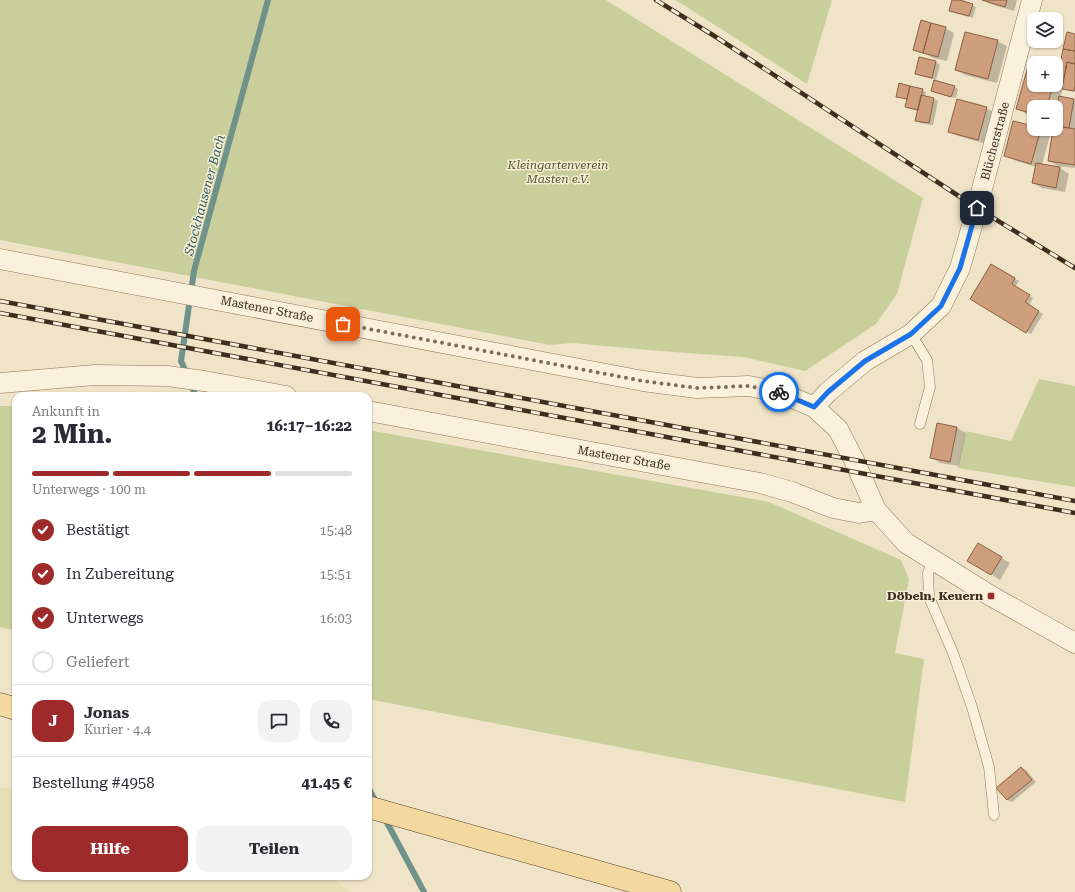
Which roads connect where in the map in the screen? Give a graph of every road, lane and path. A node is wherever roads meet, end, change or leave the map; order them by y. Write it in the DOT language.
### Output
graph roads {
  1 [pos="1032,0"];
  2 [pos="0,259"];
  3 [pos="911,334"];
  4 [pos="0,383"];
  5 [pos="264,392"];
  6 [pos="814,407"];
  7 [pos="372,412"];
  8 [pos="920,424"];
  9 [pos="876,510"];
  10 [pos="933,561"];
  11 [pos="1075,643"];
  12 [pos="0,704"];
  13 [pos="12,708"];
  14 [pos="372,808"];
  15 [pos="994,815"];
  16 [pos="670,892"];
  1 -- 3 [label="street, Blücherstraße"];
  2 -- 6 [label="street, Mastener Straße"];
  3 -- 6 [label="street, Blücherstraße"];
  3 -- 8 [label="lane"];
  4 -- 5 [label="street"];
  6 -- 9 [label="street, Mastener Straße"];
  7 -- 9 [label="street, Mastener Straße"];
  9 -- 10 [label="street, Mastener Straße"];
  10 -- 11 [label="street, Mastener Straße"];
  10 -- 15 [label="lane"];
  12 -- 13 [label="main road"];
  14 -- 16 [label="main road"];
}
